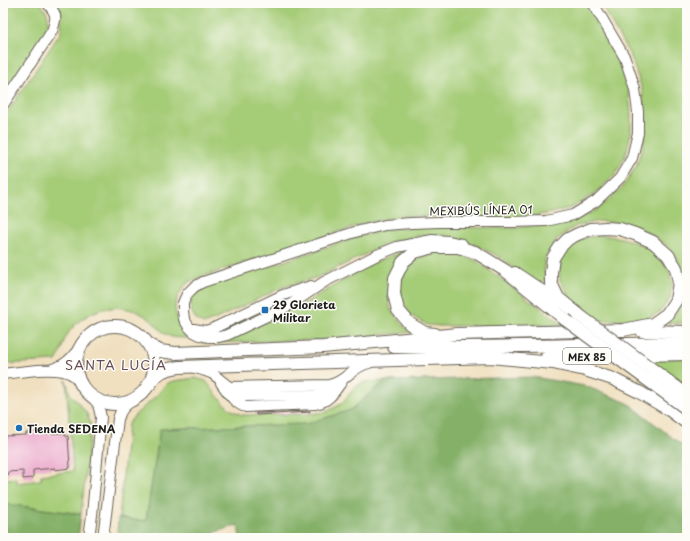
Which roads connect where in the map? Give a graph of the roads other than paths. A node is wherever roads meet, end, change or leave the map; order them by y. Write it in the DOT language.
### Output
graph roads {
  1 [pos="47,3"];
  2 [pos="593,3"];
  3 [pos="3,105"];
  4 [pos="413,244"];
  5 [pos="458,247"];
  6 [pos="579,315"];
  7 [pos="623,330"];
  8 [pos="458,334"];
  9 [pos="83,343"];
  10 [pos="686,343"];
  11 [pos="149,345"];
  12 [pos="324,347"];
  13 [pos="490,358"];
  14 [pos="381,361"];
  15 [pos="189,367"];
  16 [pos="46,370"];
  17 [pos="3,374"];
  18 [pos="217,378"];
  19 [pos="343,379"];
  20 [pos="150,384"];
  21 [pos="85,389"];
  22 [pos="687,395"];
  23 [pos="133,400"];
  24 [pos="687,409"];
  25 [pos="687,423"];
  26 [pos="89,538"];
  27 [pos="103,538"];
  1 -- 3 [label="street"];
  2 -- 4 [label="street, MEXIBÚS LÍNEA 01"];
  4 -- 5 [label="street, MEXIBÚS LÍNEA 01"];
  4 -- 6 [label="street, MEXIBÚS LÍNEA 01"];
  5 -- 8 [label="main road"];
  5 -- 24 [label="main road, bridge"];
  6 -- 7 [label="main road"];
  6 -- 22 [label="main road, bridge"];
  7 -- 8 [label="main road"];
  7 -- 10 [label="main road"];
  8 -- 12 [label="main road"];
  9 -- 11 [label="main road"];
  9 -- 16 [label="street"];
  9 -- 21 [label="main road"];
  10 -- 12 [label="main road"];
  10 -- 13 [label="main road, MEX 85"];
  11 -- 12 [label="main road"];
  11 -- 20 [label="main road"];
  13 -- 14 [label="main road"];
  13 -- 25 [label="main road"];
  14 -- 15 [label="main road"];
  14 -- 19 [label="street"];
  15 -- 18 [label="street"];
  15 -- 20 [label="main road"];
  16 -- 17 [label="street"];
  16 -- 21 [label="street"];
  18 -- 19 [label="street"];
  18 -- 19 [label="street"];
  20 -- 23 [label="main road"];
  21 -- 23 [label="main road"];
  21 -- 26 [label="street"];
  23 -- 27 [label="street"];
}
